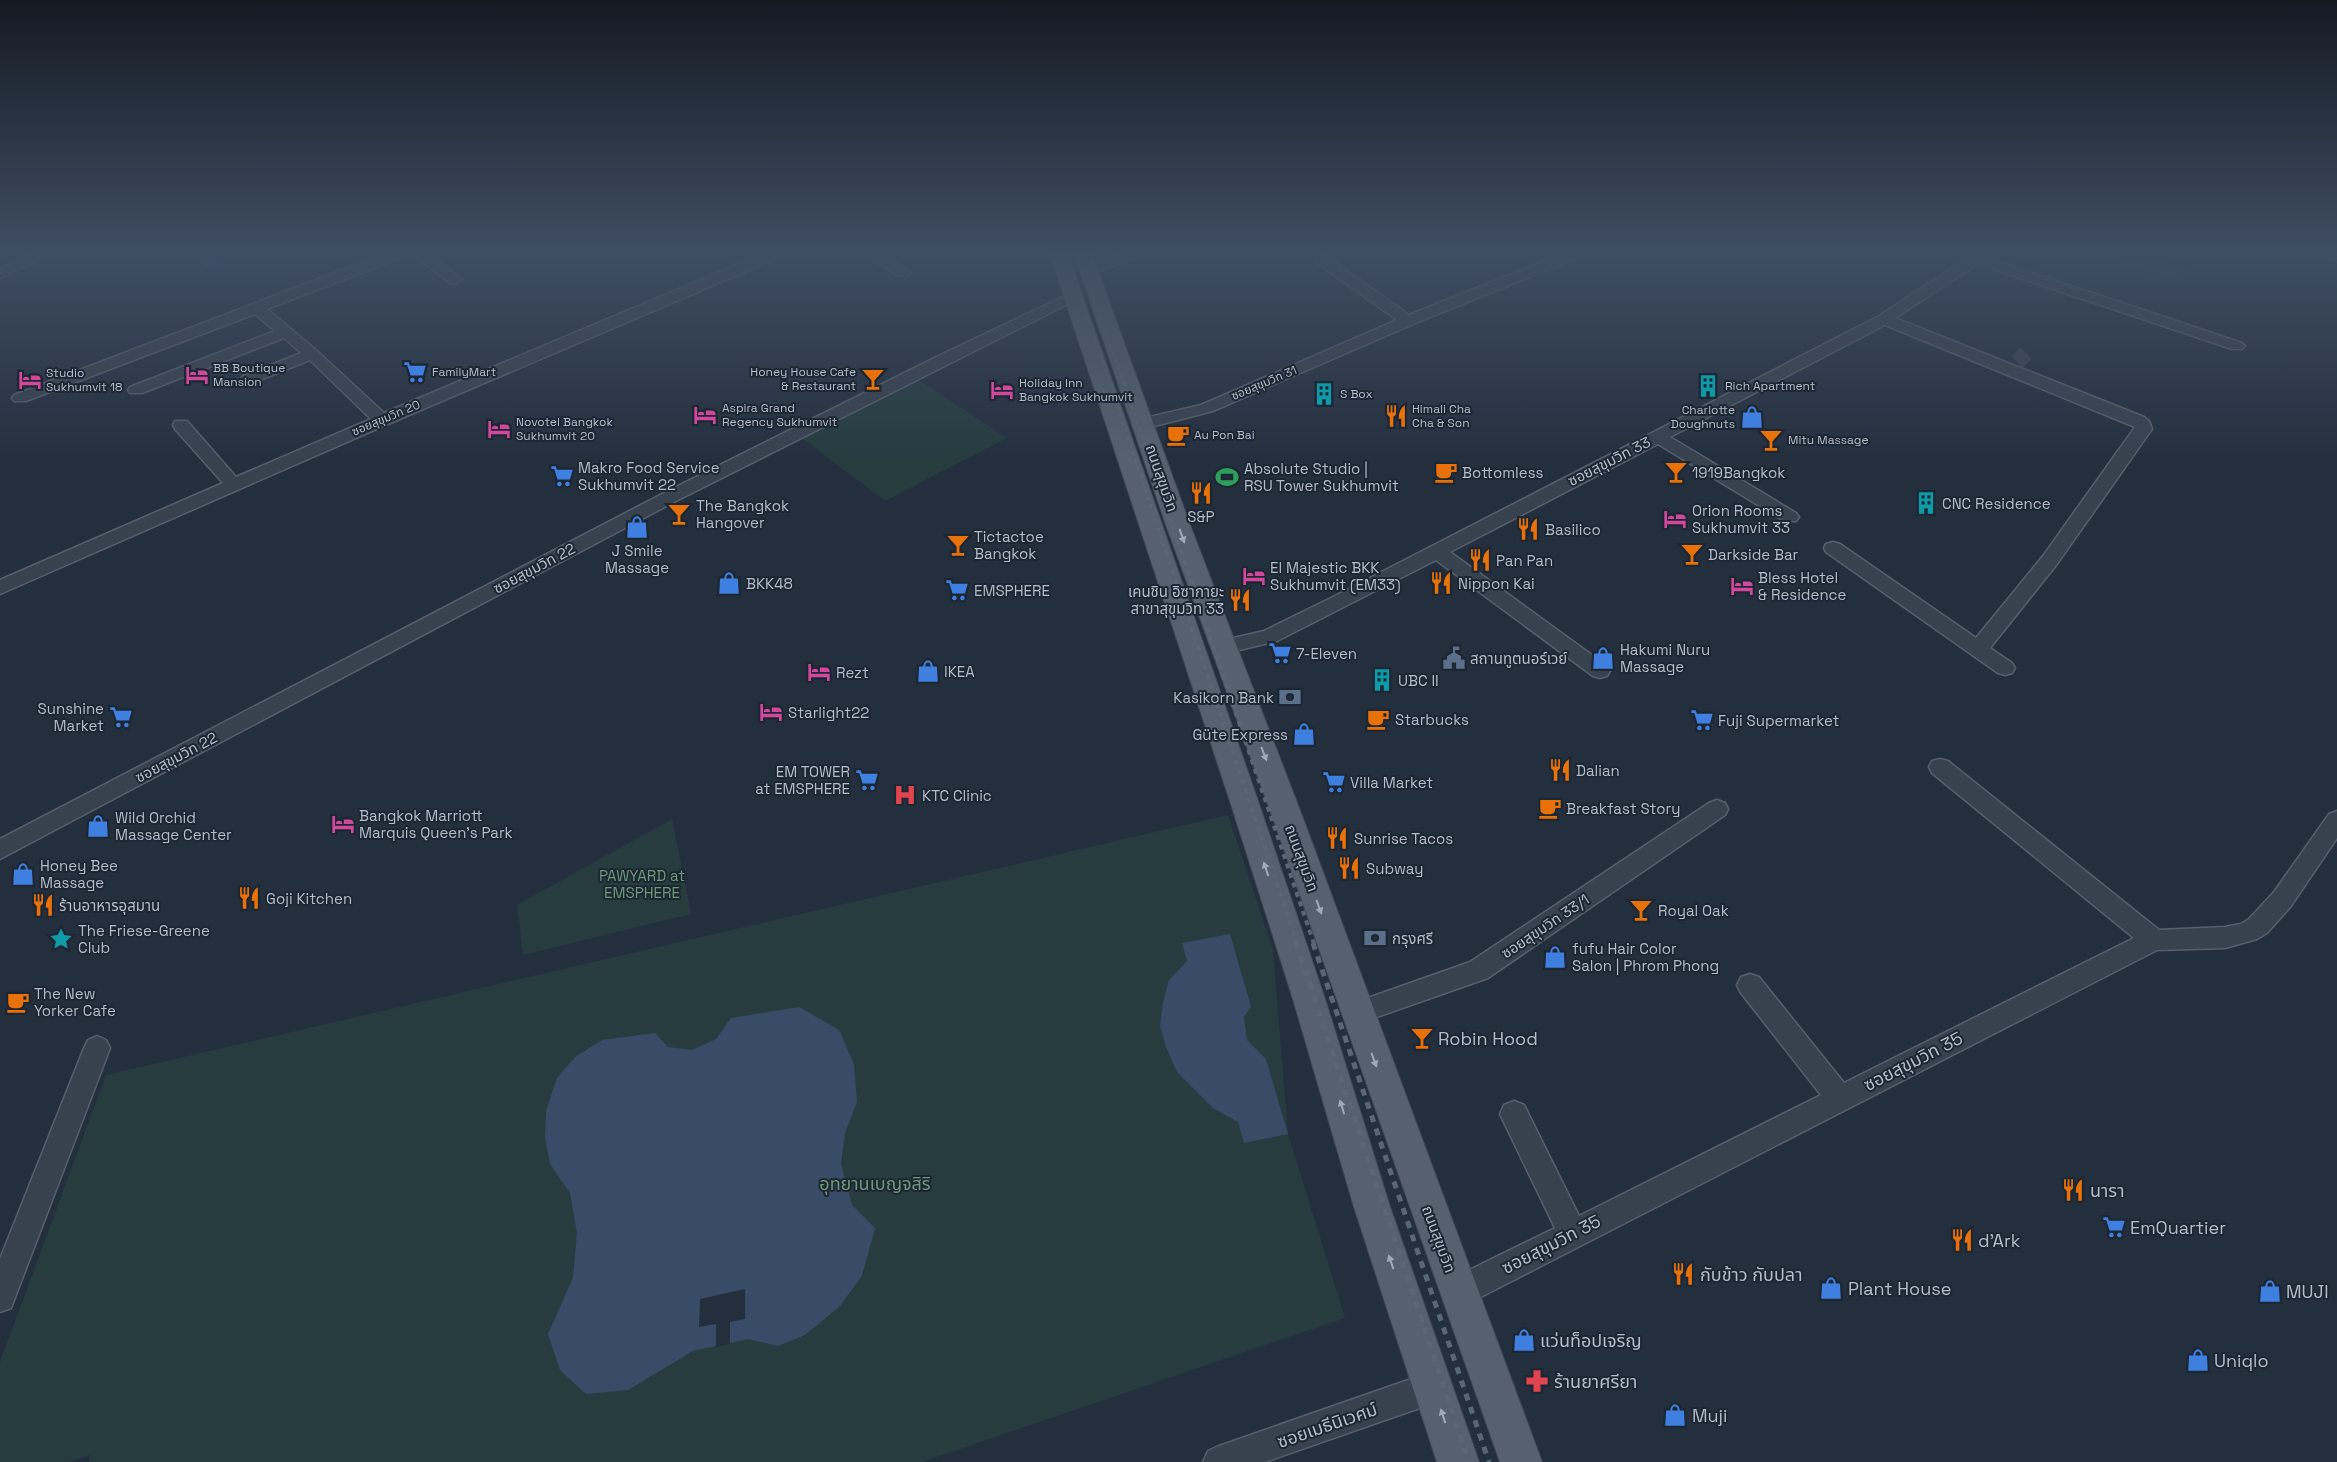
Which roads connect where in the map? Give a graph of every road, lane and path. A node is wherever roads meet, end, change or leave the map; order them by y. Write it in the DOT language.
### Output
graph roads {
  1 [pos="220,322"];
  2 [pos="275,322"];
  3 [pos="613,322"];
  4 [pos="1018,322"];
  5 [pos="1084,322"];
  6 [pos="1105,322"];
  7 [pos="1405,322"];
  8 [pos="1878,322"];
  9 [pos="1893,322"];
  10 [pos="2169,322"];
  11 [pos="287,332"];
  12 [pos="2237,346"];
  13 [pos="312,354"];
  14 [pos="249,379"];
  15 [pos="136,390"];
  16 [pos="20,398"];
  17 [pos="382,420"];
  18 [pos="181,425"];
  19 [pos="1130,426"];
  20 [pos="1658,436"];
  21 [pos="233,484"];
  22 [pos="1790,517"];
  23 [pos="1833,548"];
  24 [pos="1436,551"];
  25 [pos="0,588"];
  26 [pos="1223,648"];
  27 [pos="1978,649"];
  28 [pos="2005,668"];
  29 [pos="1600,671"];
  30 [pos="1940,767"];
  31 [pos="1717,809"];
  32 [pos="2337,820"];
  33 [pos="0,850"];
  34 [pos="2154,940"];
  35 [pos="1750,985"];
  36 [pos="1357,1013"];
  37 [pos="97,1048"];
  38 [pos="1840,1098"];
  39 [pos="1514,1114"];
  40 [pos="1572,1233"];
  41 [pos="1458,1292"];
  42 [pos="0,1297"];
  43 [pos="1434,1387"];
  44 [pos="1219,1462"];
  45 [pos="1458,1462"];
  46 [pos="1521,1462"];
  1 -- 16 [label="street"];
  2 -- 11 [label="street"];
  3 -- 17 [label="street, ซอยสุขุมวิท 20"];
  4 -- 33 [label="street, ซอยสุขุมวิท 22"];
  5 -- 19 [label="main road, ถนนสุขุมวิท"];
  6 -- 19 [label="main road, ถนนสุขุมวิท"];
  7 -- 19 [label="street, ซอยสุขุมวิท 31"];
  8 -- 20 [label="street, ซอยสุขุมวิท 33"];
  9 -- 27 [label="street"];
  10 -- 12 [label="street"];
  11 -- 13 [label="street"];
  11 -- 15 [label="street"];
  13 -- 14 [label="street"];
  13 -- 17 [label="street"];
  17 -- 21 [label="street, ซอยสุขุมวิท 20"];
  18 -- 21 [label="street"];
  19 -- 26 [label="main road, ถนนสุขุมวิท, one-way"];
  43 -- 19 [label="main road, ถนนสุขุมวิท, one-way"];
  20 -- 22 [label="street"];
  20 -- 24 [label="street, ซอยสุขุมวิท 33"];
  21 -- 25 [label="street, ซอยสุขุมวิท 20"];
  23 -- 27 [label="street"];
  24 -- 26 [label="street, ซอยสุขุมวิท 33"];
  24 -- 29 [label="street"];
  26 -- 36 [label="main road, ถนนสุขุมวิท, one-way"];
  27 -- 28 [label="street"];
  30 -- 34 [label="street"];
  31 -- 36 [label="street, ซอยสุขุมวิท 33/1"];
  32 -- 34 [label="street, ซอยสุขุมวิท 35"];
  34 -- 38 [label="street, ซอยสุขุมวิท 35"];
  35 -- 38 [label="street"];
  36 -- 41 [label="main road, ถนนสุขุมวิท, one-way"];
  37 -- 42 [label="street"];
  38 -- 40 [label="street, ซอยสุขุมวิท 35"];
  39 -- 40 [label="street"];
  40 -- 41 [label="street, ซอยสุขุมวิท 35"];
  41 -- 46 [label="main road, ถนนสุขุมวิท"];
  43 -- 44 [label="street, ซอยเมธีนิเวศม์"];
  45 -- 43 [label="main road, ถนนสุขุมวิท, one-way"];
}
